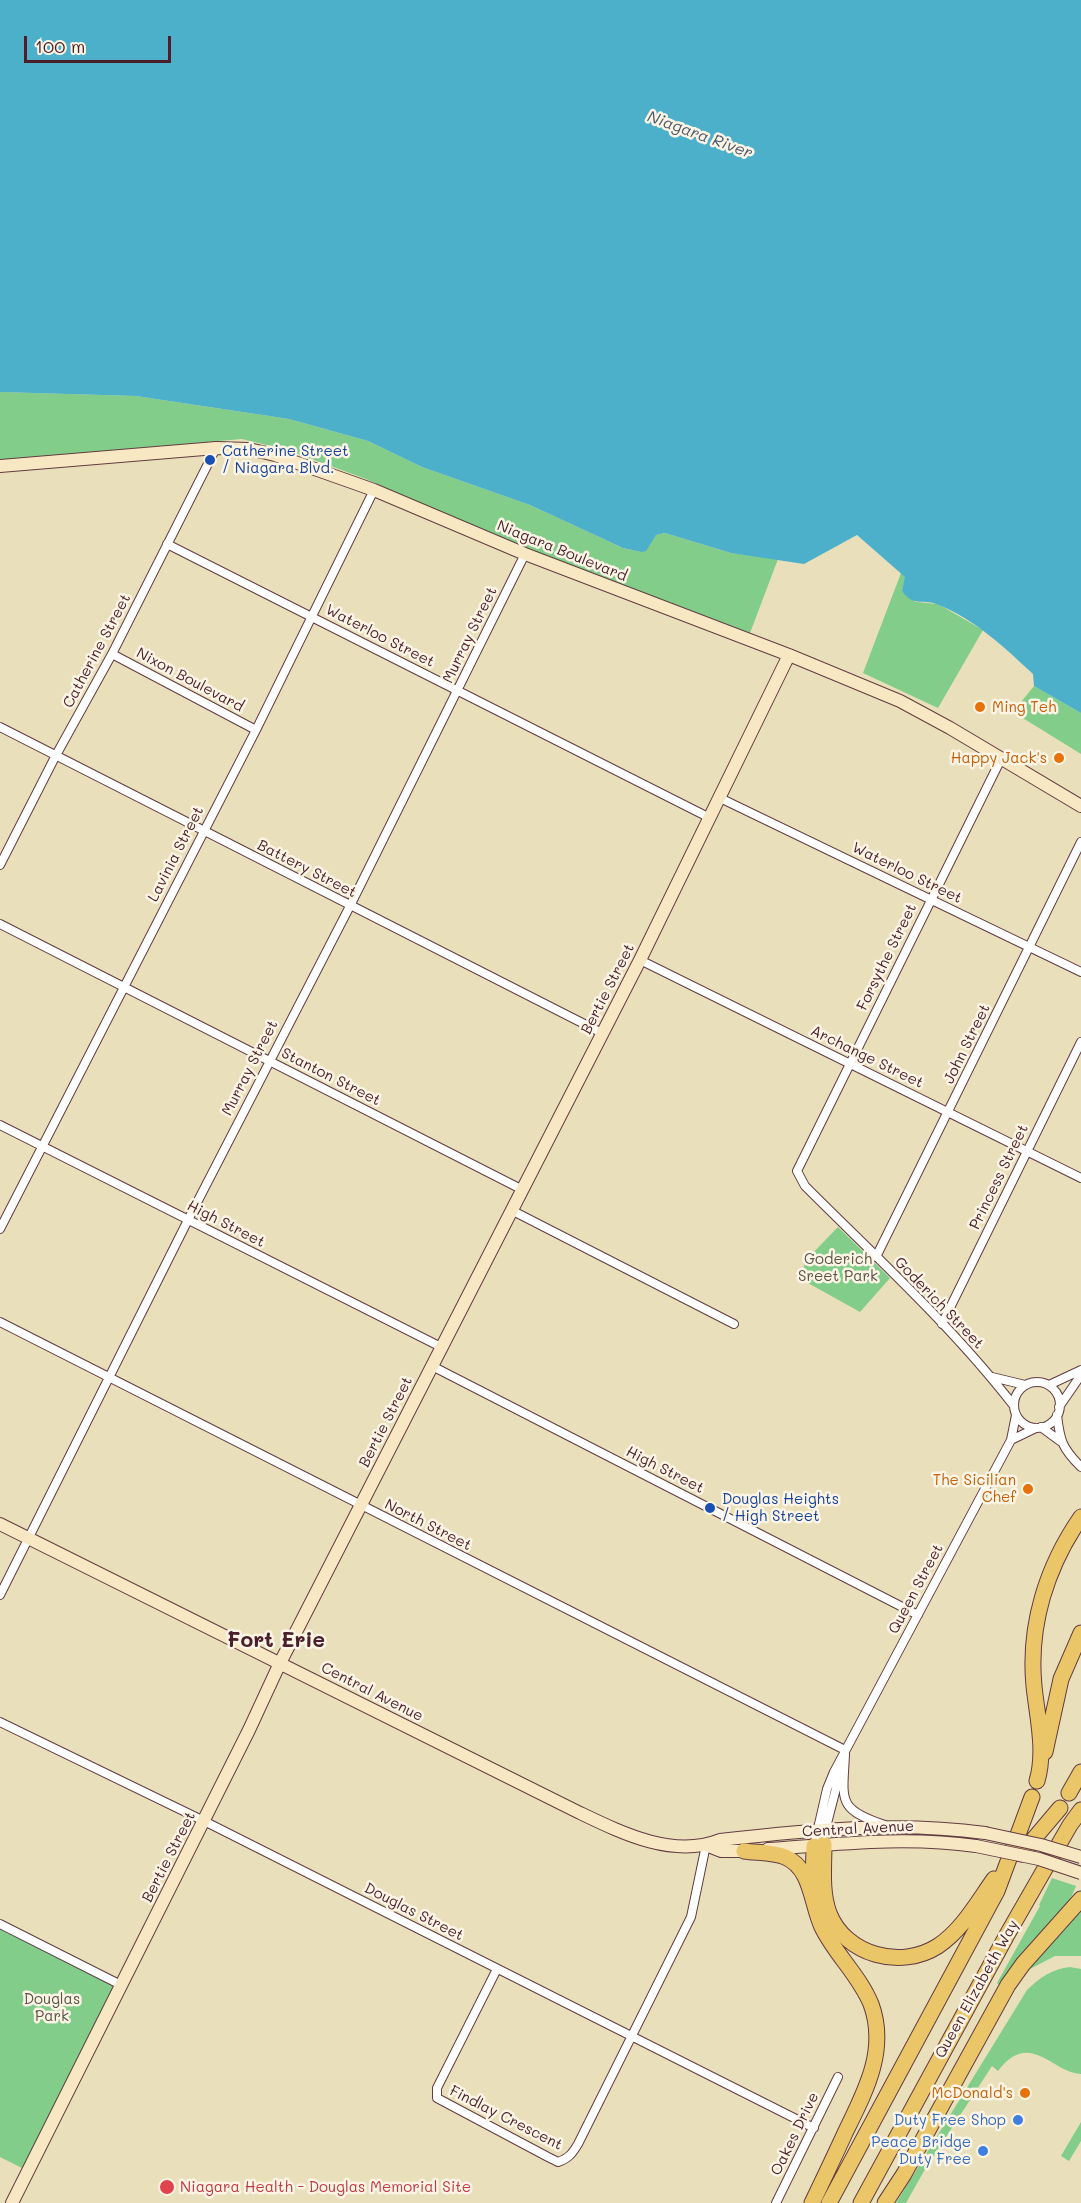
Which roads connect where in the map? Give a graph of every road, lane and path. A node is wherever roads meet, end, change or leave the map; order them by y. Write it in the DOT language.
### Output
graph roads {
  1 [pos="216,448"];
  2 [pos="0,466"];
  3 [pos="374,490"];
  4 [pos="167,544"];
  5 [pos="525,554"];
  6 [pos="311,616"];
  7 [pos="112,654"];
  8 [pos="789,655"];
  9 [pos="458,691"];
  10 [pos="0,727"];
  11 [pos="255,730"];
  12 [pos="55,757"];
  13 [pos="1001,759"];
  14 [pos="720,798"];
  15 [pos="1081,806"];
  16 [pos="710,818"];
  17 [pos="203,831"];
  18 [pos="1081,842"];
  19 [pos="0,865"];
  20 [pos="931,899"];
  21 [pos="350,906"];
  22 [pos="0,924"];
  23 [pos="1029,947"];
  24 [pos="640,960"];
  25 [pos="1081,972"];
  26 [pos="123,986"];
  27 [pos="602,1033"];
  28 [pos="1081,1042"];
  29 [pos="269,1060"];
  30 [pos="850,1063"];
  31 [pos="948,1112"];
  32 [pos="0,1125"];
  33 [pos="42,1148"];
  34 [pos="1027,1151"];
  35 [pos="798,1169"];
  36 [pos="1081,1178"];
  37 [pos="521,1189"];
  38 [pos="511,1210"];
  39 [pos="188,1220"];
  40 [pos="0,1229"];
  41 [pos="876,1257"];
  42 [pos="0,1322"];
  43 [pos="735,1324"];
  44 [pos="942,1324"];
  45 [pos="441,1347"];
  46 [pos="432,1366"];
  47 [pos="1081,1373"];
  48 [pos="109,1377"];
  49 [pos="991,1377"];
  50 [pos="1025,1385"];
  51 [pos="1049,1385"];
  52 [pos="1015,1411"];
  53 [pos="1058,1411"];
  54 [pos="1039,1428"];
  55 [pos="1011,1440"];
  56 [pos="1060,1441"];
  57 [pos="1081,1467"];
  58 [pos="361,1506"];
  59 [pos="1081,1516"];
  60 [pos="0,1524"];
  61 [pos="28,1538"];
  62 [pos="0,1595"];
  63 [pos="918,1615"];
  64 [pos="1081,1633"];
  65 [pos="280,1663"];
  66 [pos="0,1722"];
  67 [pos="846,1750"];
  68 [pos="1081,1772"];
  69 [pos="1069,1793"];
  70 [pos="1032,1797"];
  71 [pos="1060,1808"];
  72 [pos="1081,1810"];
  73 [pos="204,1821"];
  74 [pos="888,1826"];
  75 [pos="820,1837"];
  76 [pos="706,1845"];
  77 [pos="744,1851"];
  78 [pos="1016,1851"];
  79 [pos="1081,1857"];
  80 [pos="1081,1873"];
  81 [pos="997,1891"];
  82 [pos="1081,1899"];
  83 [pos="815,1907"];
  84 [pos="0,1924"];
  85 [pos="497,1969"];
  86 [pos="121,1985"];
  87 [pos="632,2037"];
  88 [pos="838,2077"];
  89 [pos="814,2128"];
  90 [pos="12,2203"];
  91 [pos="776,2203"];
  92 [pos="812,2203"];
  93 [pos="829,2203"];
  94 [pos="861,2203"];
  95 [pos="885,2203"];
  1 -- 2 [label="main road, Niagara Boulevard"];
  1 -- 3 [label="main road, Niagara Boulevard"];
  1 -- 4 [label="street, Catherine Street"];
  3 -- 5 [label="main road, Niagara Boulevard"];
  3 -- 6 [label="street, Lavinia Street"];
  4 -- 6 [label="street, Waterloo Street"];
  4 -- 7 [label="street, Catherine Street"];
  5 -- 8 [label="main road, Niagara Boulevard"];
  5 -- 9 [label="street, Murray Street"];
  6 -- 9 [label="street, Waterloo Street"];
  6 -- 11 [label="street, Lavinia Street"];
  7 -- 11 [label="street, Nixon Boulevard"];
  7 -- 12 [label="street, Catherine Street"];
  8 -- 13 [label="main road, Niagara Boulevard"];
  8 -- 14 [label="main road, Bertie Street"];
  9 -- 16 [label="street, Waterloo Street"];
  9 -- 21 [label="street, Murray Street"];
  10 -- 12 [label="street, Battery Street"];
  11 -- 17 [label="street, Lavinia Street"];
  12 -- 17 [label="street, Battery Street"];
  12 -- 19 [label="street, Catherine Street"];
  13 -- 15 [label="main road, Niagara Boulevard"];
  13 -- 20 [label="street, Forsythe Street"];
  14 -- 16 [label="main road, Bertie Street"];
  14 -- 20 [label="street, Waterloo Street"];
  16 -- 24 [label="main road, Bertie Street"];
  17 -- 21 [label="street, Battery Street"];
  17 -- 26 [label="street, Lavinia Street"];
  18 -- 23 [label="street, John Street"];
  20 -- 23 [label="street, Waterloo Street"];
  20 -- 30 [label="street, Forsythe Street"];
  21 -- 27 [label="street, Battery Street"];
  21 -- 29 [label="street, Murray Street"];
  22 -- 26 [label="street, Stanton Street"];
  23 -- 25 [label="street, Waterloo Street"];
  23 -- 31 [label="street, John Street"];
  24 -- 27 [label="main road, Bertie Street"];
  24 -- 30 [label="street, Archange Street"];
  26 -- 29 [label="street, Stanton Street"];
  26 -- 33 [label="street, Lavinia Street"];
  27 -- 37 [label="main road, Bertie Street"];
  28 -- 34 [label="street, Princess Street"];
  29 -- 37 [label="street, Stanton Street"];
  29 -- 39 [label="street, Murray Street"];
  30 -- 31 [label="street, Archange Street"];
  30 -- 35 [label="street, Forsythe Street"];
  31 -- 34 [label="street, Archange Street"];
  31 -- 41 [label="street, John Street"];
  32 -- 33 [label="street, High Street"];
  33 -- 39 [label="street, High Street"];
  33 -- 40 [label="street, Lavinia Street"];
  34 -- 36 [label="street, Archange Street"];
  34 -- 44 [label="street, Princess Street"];
  35 -- 41 [label="street, Goderich Street"];
  37 -- 38 [label="main road, Bertie Street"];
  38 -- 43 [label="street"];
  38 -- 45 [label="main road, Bertie Street"];
  39 -- 45 [label="street, High Street"];
  39 -- 48 [label="street, Murray Street"];
  41 -- 44 [label="street, Goderich Street"];
  42 -- 48 [label="street, North Street"];
  44 -- 49 [label="street, Goderich Street"];
  45 -- 46 [label="main road, Bertie Street"];
  46 -- 58 [label="main road, Bertie Street"];
  46 -- 63 [label="street, High Street"];
  47 -- 51 [label="street"];
  47 -- 53 [label="street"];
  48 -- 58 [label="street, North Street"];
  48 -- 61 [label="street, Murray Street"];
  49 -- 50 [label="street"];
  49 -- 52 [label="street, Goderich Street"];
  50 -- 51 [label="street"];
  50 -- 52 [label="street"];
  51 -- 53 [label="street"];
  52 -- 54 [label="street"];
  52 -- 55 [label="street, Queen Street"];
  53 -- 54 [label="street"];
  53 -- 56 [label="street"];
  54 -- 55 [label="street"];
  54 -- 56 [label="street"];
  55 -- 63 [label="street, Queen Street"];
  56 -- 57 [label="street"];
  58 -- 65 [label="main road, Bertie Street"];
  58 -- 67 [label="street, North Street"];
  59 -- 64 [label="highway"];
  60 -- 61 [label="main road, Central Avenue"];
  61 -- 62 [label="street, Murray Street"];
  61 -- 65 [label="main road, Central Avenue"];
  63 -- 67 [label="street, Queen Street"];
  65 -- 73 [label="main road, Bertie Street"];
  65 -- 76 [label="main road, Central Avenue"];
  66 -- 73 [label="street, Douglas Street"];
  67 -- 74 [label="street"];
  67 -- 75 [label="street, Queen Street"];
  68 -- 69 [label="highway"];
  70 -- 78 [label="highway"];
  71 -- 78 [label="highway"];
  72 -- 94 [label="highway, Queen Elizabeth Way"];
  73 -- 85 [label="street, Douglas Street"];
  73 -- 86 [label="main road, Bertie Street"];
  74 -- 75 [label="main road, Central Avenue"];
  74 -- 79 [label="main road, Central Avenue, bridge"];
  75 -- 76 [label="main road, Central Avenue"];
  75 -- 77 [label="main road, Central Avenue"];
  75 -- 78 [label="highway"];
  75 -- 80 [label="main road, Central Avenue, bridge"];
  75 -- 83 [label="highway"];
  76 -- 77 [label="main road, Central Avenue"];
  76 -- 87 [label="street"];
  77 -- 83 [label="highway"];
  78 -- 81 [label="highway, Queen Elizabeth Way"];
  78 -- 81 [label="highway"];
  81 -- 93 [label="highway, Queen Elizabeth Way"];
  82 -- 95 [label="highway"];
  83 -- 92 [label="highway"];
  84 -- 86 [label="street"];
  85 -- 87 [label="street, Douglas Street"];
  85 -- 87 [label="street, Findlay Crescent"];
  86 -- 90 [label="main road, Bertie Street"];
  87 -- 89 [label="street, Douglas Street"];
  88 -- 89 [label="street, Oakes Drive"];
  89 -- 91 [label="street, Oakes Drive"];
}
